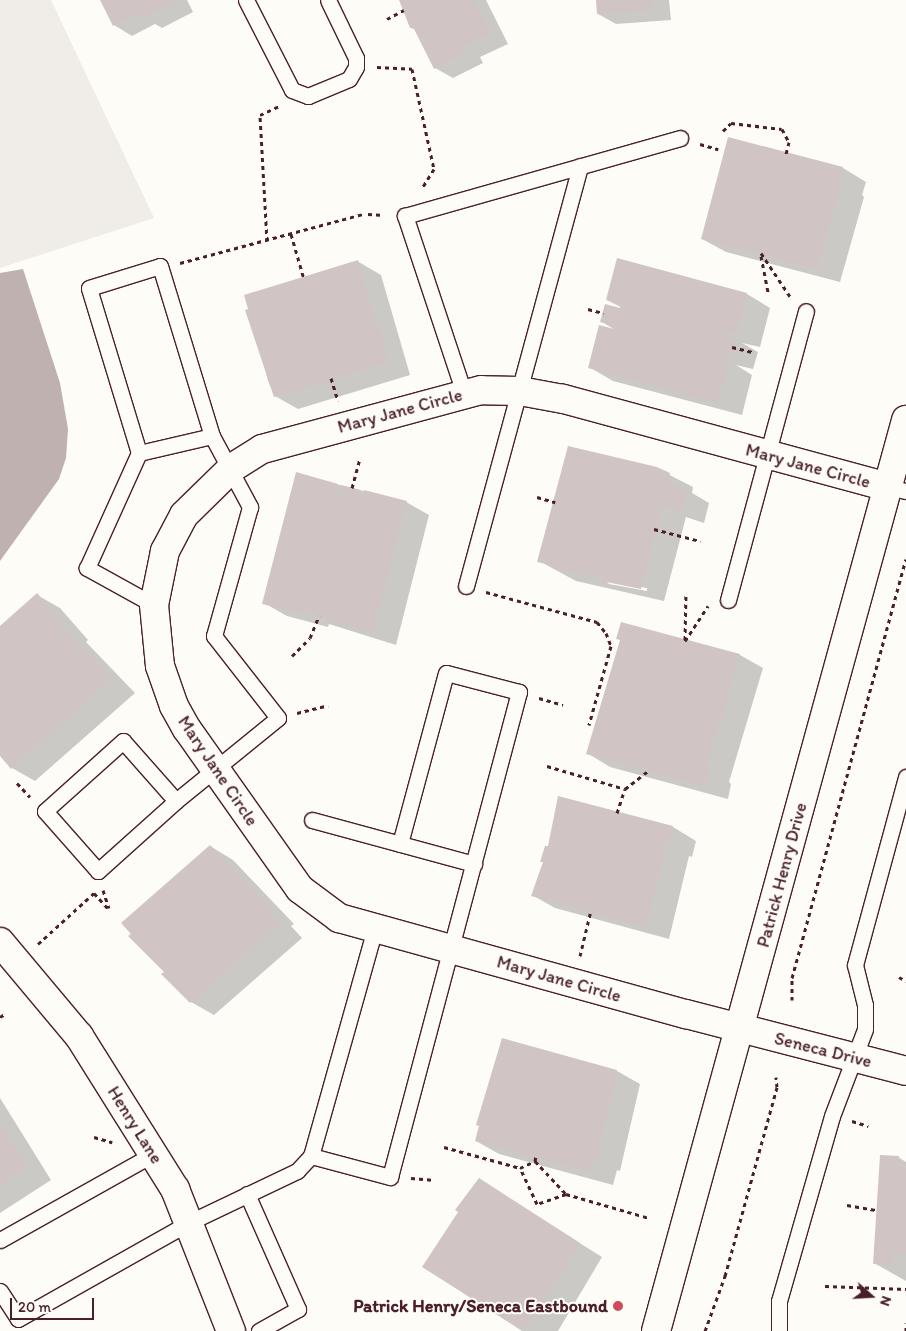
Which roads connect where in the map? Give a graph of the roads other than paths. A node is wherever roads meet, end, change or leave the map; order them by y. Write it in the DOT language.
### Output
graph roads {
  1 [pos="246,0"];
  2 [pos="328,0"];
  3 [pos="680,138"];
  4 [pos="580,166"];
  5 [pos="806,311"];
  6 [pos="520,391"];
  7 [pos="464,392"];
  8 [pos="906,420"];
  9 [pos="212,436"];
  10 [pos="139,453"];
  11 [pos="767,455"];
  12 [pos="232,468"];
  13 [pos="897,489"];
  14 [pos="466,586"];
  15 [pos="728,600"];
  16 [pos="154,606"];
  17 [pos="213,768"];
  18 [pos="906,777"];
  19 [pos="176,800"];
  20 [pos="312,820"];
  21 [pos="400,844"];
  22 [pos="474,864"];
  23 [pos="376,929"];
  24 [pos="0,942"];
  25 [pos="450,949"];
  26 [pos="740,1028"];
  27 [pos="856,1057"];
  28 [pos="906,1072"];
  29 [pos="153,1154"];
  30 [pos="311,1156"];
  31 [pos="247,1194"];
  32 [pos="190,1222"];
  33 [pos="0,1240"];
  34 [pos="0,1291"];
  35 [pos="231,1331"];
  36 [pos="259,1331"];
  37 [pos="656,1331"];
  38 [pos="779,1331"];
  1 -- 2 [label="lane"];
  3 -- 4 [label="lane"];
  4 -- 6 [label="lane"];
  4 -- 7 [label="lane"];
  5 -- 11 [label="lane"];
  6 -- 7 [label="street, Mary Jane Circle"];
  6 -- 11 [label="street, Mary Jane Circle"];
  6 -- 14 [label="lane"];
  7 -- 12 [label="street, Mary Jane Circle"];
  8 -- 13 [label="street, Patrick Henry Drive"];
  9 -- 10 [label="lane"];
  9 -- 10 [label="lane"];
  9 -- 12 [label="lane"];
  10 -- 16 [label="lane"];
  11 -- 13 [label="street, Mary Jane Circle"];
  11 -- 15 [label="lane"];
  12 -- 16 [label="street, Mary Jane Circle"];
  12 -- 17 [label="lane"];
  13 -- 26 [label="street, Patrick Henry Drive"];
  16 -- 17 [label="street, Mary Jane Circle"];
  17 -- 19 [label="lane"];
  17 -- 23 [label="street, Mary Jane Circle"];
  18 -- 27 [label="lane"];
  19 -- 19 [label="lane"];
  20 -- 21 [label="lane"];
  21 -- 22 [label="lane"];
  21 -- 22 [label="lane"];
  22 -- 25 [label="lane"];
  23 -- 25 [label="street, Mary Jane Circle"];
  23 -- 30 [label="lane"];
  24 -- 29 [label="street, Henry Lane"];
  25 -- 26 [label="street, Mary Jane Circle"];
  25 -- 30 [label="lane"];
  26 -- 27 [label="street, Seneca Drive"];
  26 -- 37 [label="street, Patrick Henry Drive"];
  27 -- 28 [label="street, Seneca Drive"];
  27 -- 38 [label="lane"];
  29 -- 32 [label="street, Henry Lane"];
  29 -- 33 [label="lane"];
  30 -- 31 [label="lane"];
  31 -- 32 [label="lane"];
  31 -- 36 [label="lane"];
  32 -- 34 [label="lane"];
  32 -- 35 [label="street, Henry Lane"];
}
